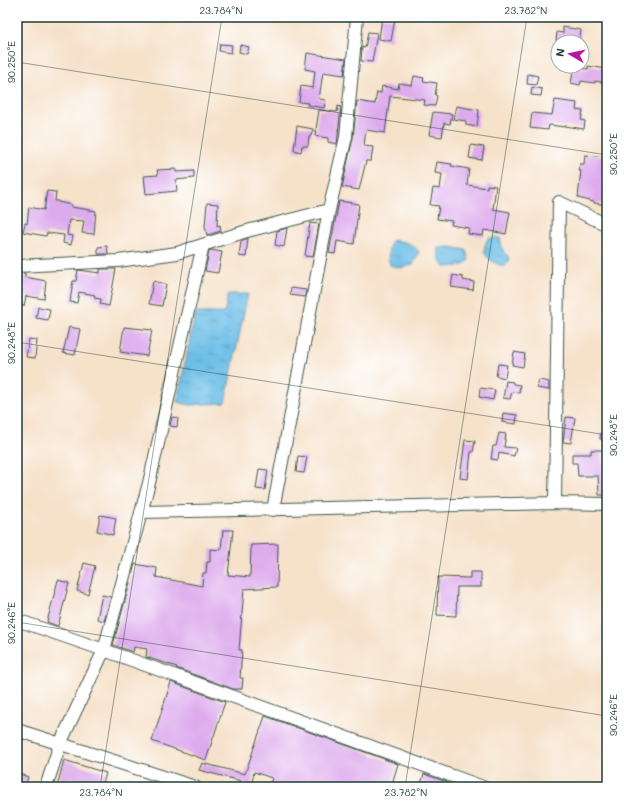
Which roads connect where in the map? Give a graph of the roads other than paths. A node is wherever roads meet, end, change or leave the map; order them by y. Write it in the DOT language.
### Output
graph roads {
  1 [pos="357,17"];
  2 [pos="329,210"];
  3 [pos="607,225"];
  4 [pos="203,245"];
  5 [pos="17,266"];
  6 [pos="555,503"];
  7 [pos="607,504"];
  8 [pos="273,510"];
  9 [pos="142,512"];
  10 [pos="17,620"];
  11 [pos="104,650"];
  12 [pos="17,730"];
  13 [pos="60,744"];
  14 [pos="46,787"];
  15 [pos="195,787"];
  16 [pos="483,787"];
  1 -- 2 [label="street"];
  2 -- 4 [label="street"];
  2 -- 8 [label="street"];
  3 -- 6 [label="street"];
  4 -- 5 [label="street"];
  4 -- 9 [label="street"];
  6 -- 7 [label="street"];
  6 -- 8 [label="street"];
  8 -- 9 [label="street"];
  9 -- 11 [label="street"];
  10 -- 11 [label="street"];
  11 -- 13 [label="street"];
  11 -- 16 [label="street"];
  12 -- 13 [label="street"];
  13 -- 14 [label="street"];
  13 -- 15 [label="street"];
}
